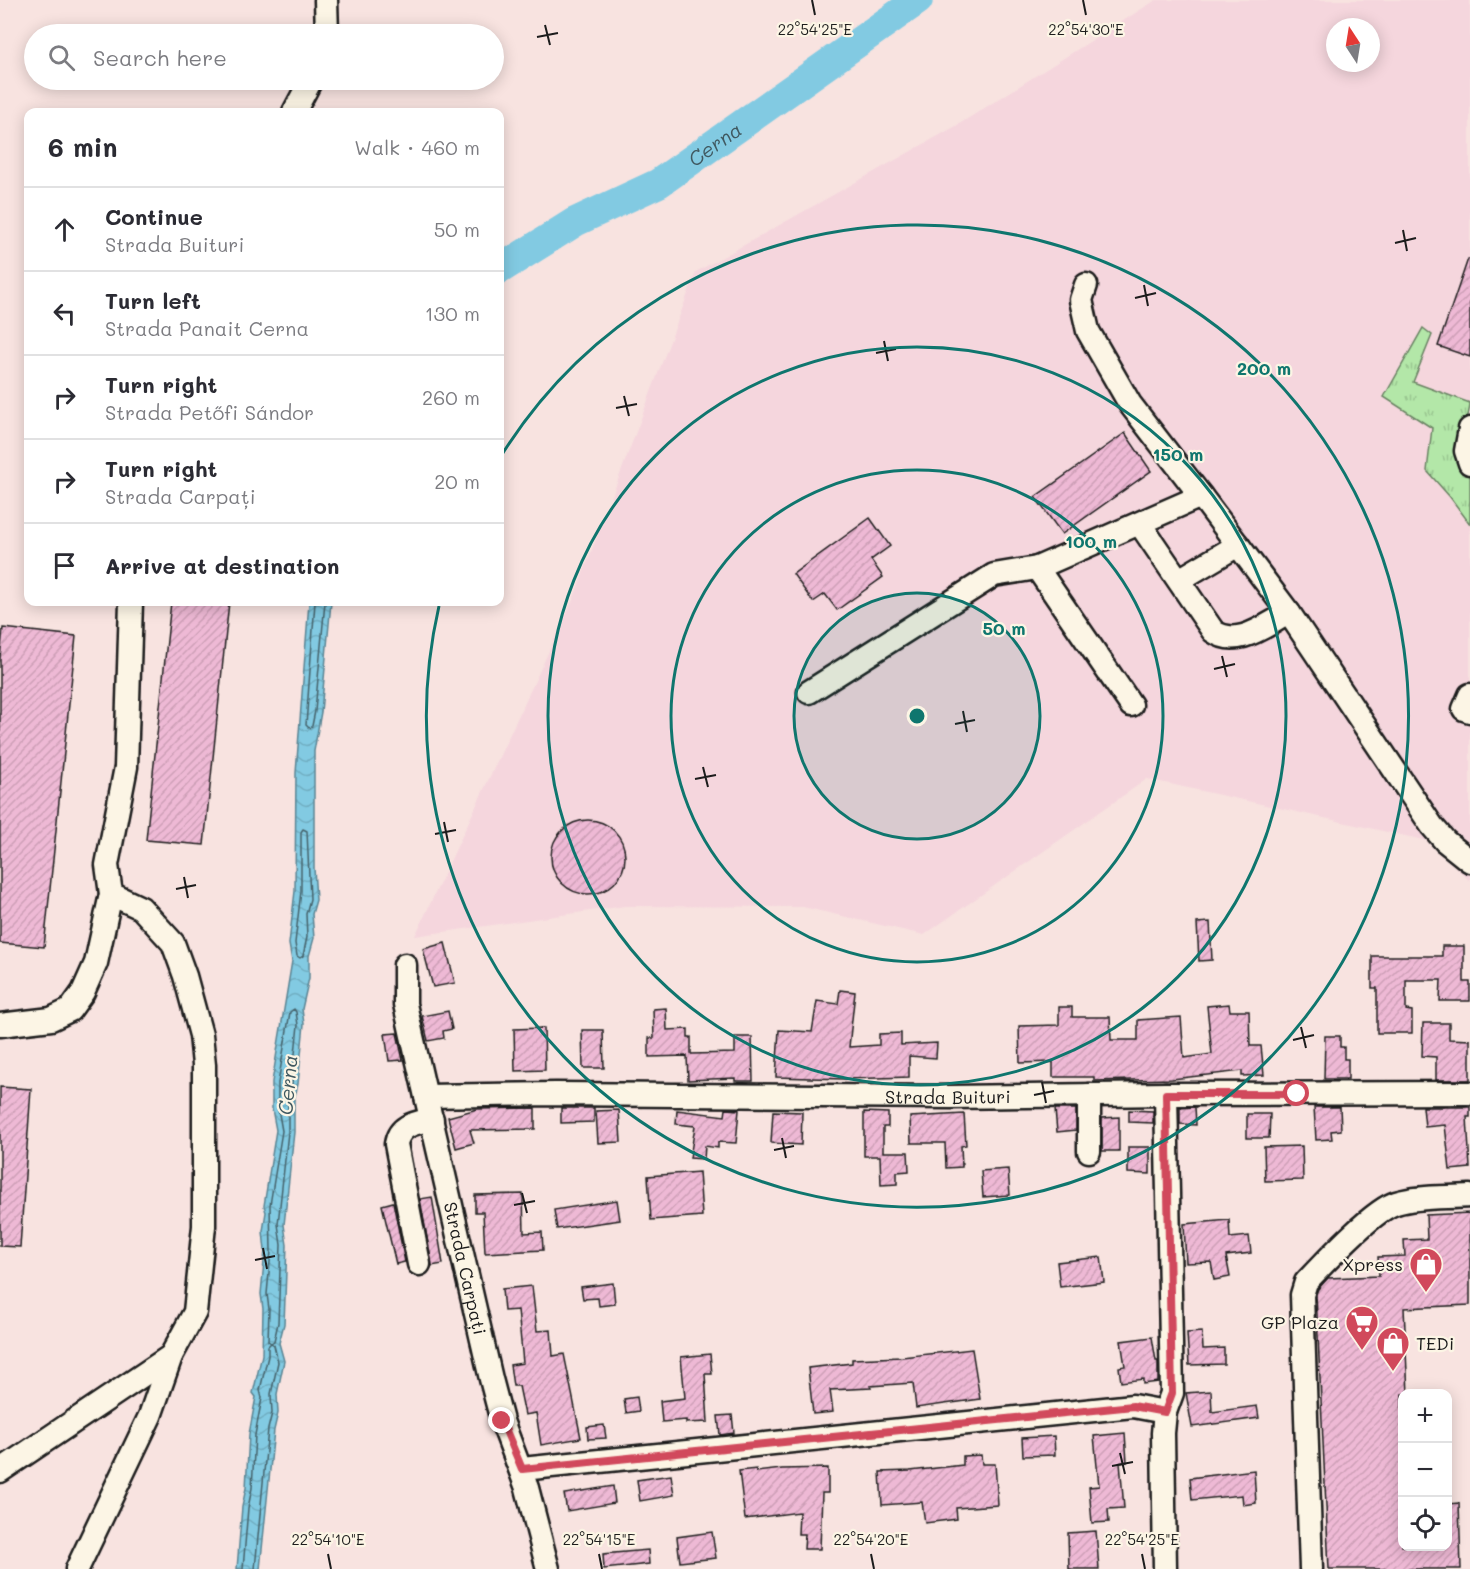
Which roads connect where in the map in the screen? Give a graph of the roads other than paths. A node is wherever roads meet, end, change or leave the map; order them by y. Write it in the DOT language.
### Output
graph roads {
  1 [pos="326,0"];
  2 [pos="327,24"];
  3 [pos="306,90"];
  4 [pos="296,108"];
  5 [pos="1086,285"];
  6 [pos="1470,429"];
  7 [pos="1470,463"];
  8 [pos="1201,496"];
  9 [pos="1140,524"];
  10 [pos="1238,545"];
  11 [pos="1037,568"];
  12 [pos="1179,580"];
  13 [pos="131,606"];
  14 [pos="1289,612"];
  15 [pos="809,692"];
  16 [pos="1470,695"];
  17 [pos="1131,705"];
  18 [pos="1470,711"];
  19 [pos="1470,861"];
  20 [pos="111,894"];
  21 [pos="405,965"];
  22 [pos="0,1025"];
  23 [pos="1470,1093"];
  24 [pos="1166,1094"];
  25 [pos="1089,1095"];
  26 [pos="426,1096"];
  27 [pos="432,1119"];
  28 [pos="1089,1151"];
  29 [pos="1470,1196"];
  30 [pos="419,1264"];
  31 [pos="171,1356"];
  32 [pos="1165,1412"];
  33 [pos="522,1469"];
  34 [pos="0,1471"];
  35 [pos="77,1569"];
  36 [pos="548,1569"];
  37 [pos="1165,1569"];
  38 [pos="1311,1569"];
  1 -- 2 [label="street"];
  3 -- 4 [label="street"];
  5 -- 8 [label="street"];
  6 -- 7 [label="street"];
  8 -- 9 [label="street"];
  8 -- 10 [label="street"];
  9 -- 11 [label="street"];
  9 -- 12 [label="street"];
  10 -- 12 [label="street"];
  10 -- 14 [label="street"];
  11 -- 15 [label="street"];
  11 -- 17 [label="street"];
  12 -- 14 [label="street"];
  13 -- 20 [label="street"];
  14 -- 19 [label="street"];
  16 -- 18 [label="street"];
  20 -- 22 [label="street"];
  20 -- 31 [label="street"];
  21 -- 26 [label="street, Strada Carpați"];
  23 -- 24 [label="street, Strada Buituri"];
  24 -- 25 [label="street, Strada Buituri"];
  24 -- 32 [label="street"];
  25 -- 26 [label="street, Strada Buituri"];
  25 -- 28 [label="street"];
  26 -- 27 [label="street, Strada Carpați"];
  27 -- 30 [label="street"];
  27 -- 33 [label="street, Strada Carpați"];
  29 -- 38 [label="street"];
  31 -- 34 [label="street"];
  31 -- 35 [label="street"];
  32 -- 33 [label="street"];
  32 -- 37 [label="street"];
  33 -- 36 [label="street, Strada Carpați"];
}
